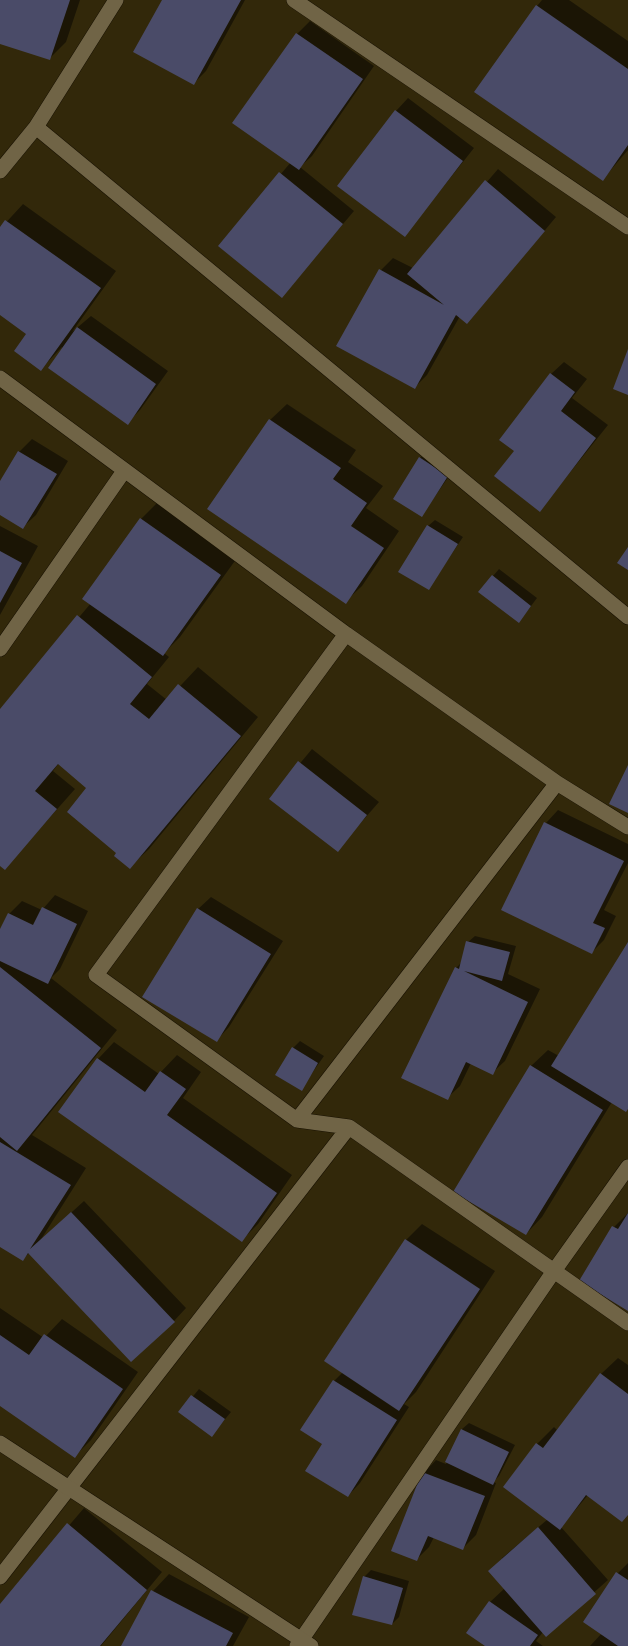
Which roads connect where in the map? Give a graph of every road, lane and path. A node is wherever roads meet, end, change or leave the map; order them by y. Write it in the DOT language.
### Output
graph roads {
  1 [pos="116,0"];
  2 [pos="294,0"];
  3 [pos="36,127"];
  4 [pos="0,171"];
  5 [pos="628,227"];
  6 [pos="0,378"];
  7 [pos="124,471"];
  8 [pos="628,617"];
  9 [pos="346,634"];
  10 [pos="0,649"];
  11 [pos="557,783"];
  12 [pos="628,827"];
  13 [pos="297,1120"];
  14 [pos="349,1127"];
  15 [pos="628,1167"];
  16 [pos="554,1271"];
  17 [pos="628,1323"];
  18 [pos="0,1443"];
  19 [pos="69,1486"];
  20 [pos="0,1577"];
  21 [pos="303,1644"];
  1 -- 3 [label="street"];
  2 -- 5 [label="street"];
  3 -- 4 [label="street"];
  3 -- 8 [label="street"];
  6 -- 7 [label="street"];
  7 -- 9 [label="street"];
  7 -- 10 [label="street"];
  9 -- 11 [label="street"];
  9 -- 13 [label="street"];
  11 -- 12 [label="street"];
  11 -- 13 [label="street"];
  13 -- 14 [label="street"];
  14 -- 16 [label="street"];
  14 -- 19 [label="street"];
  15 -- 16 [label="street"];
  16 -- 17 [label="street"];
  16 -- 21 [label="street"];
  18 -- 19 [label="street"];
  19 -- 20 [label="street"];
  19 -- 21 [label="street"];
}
